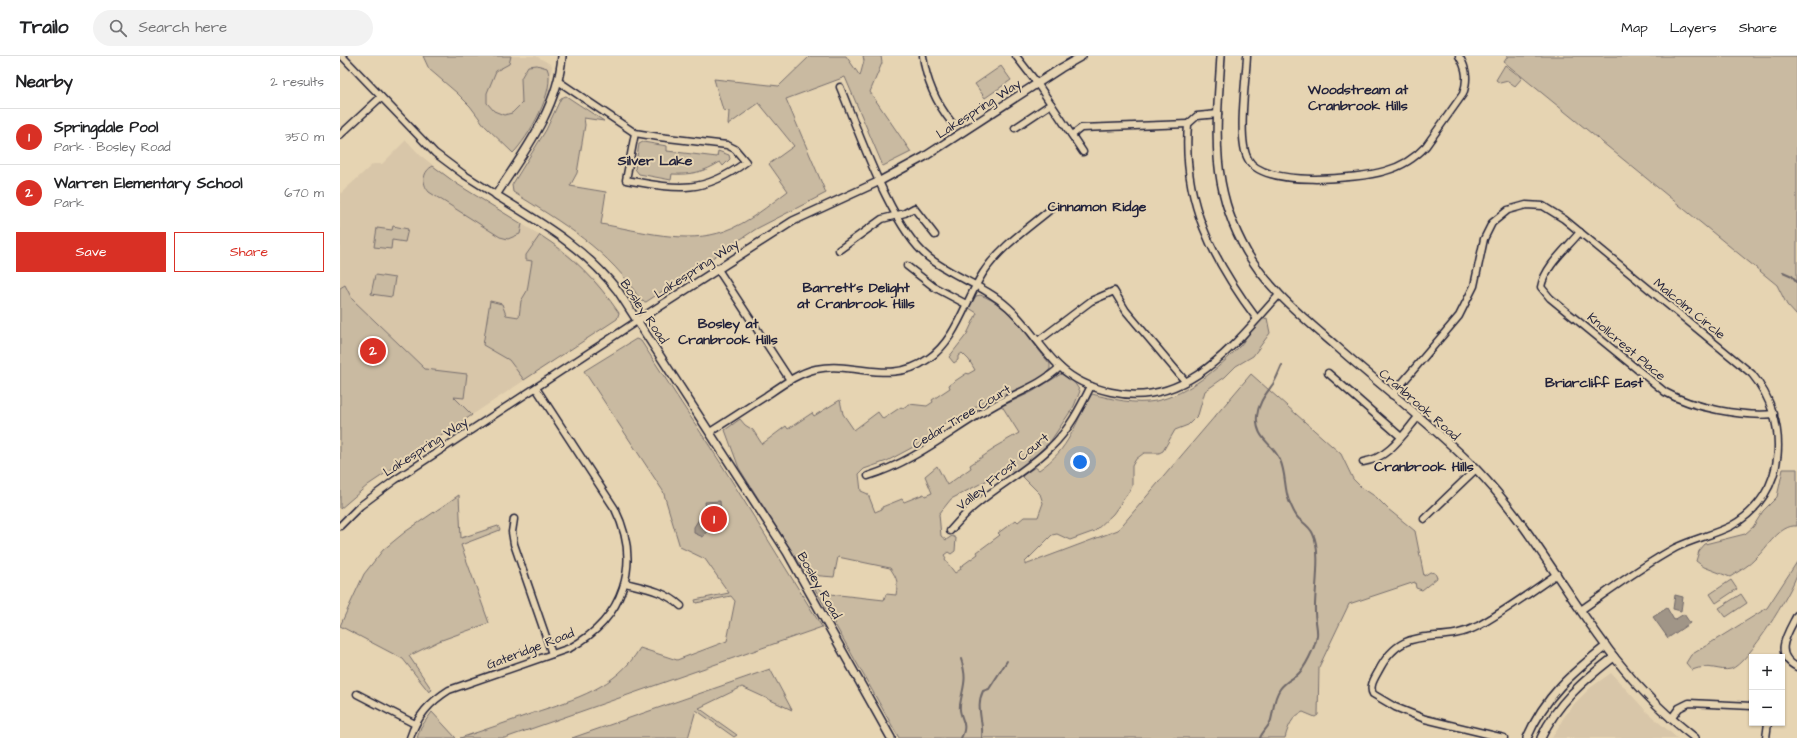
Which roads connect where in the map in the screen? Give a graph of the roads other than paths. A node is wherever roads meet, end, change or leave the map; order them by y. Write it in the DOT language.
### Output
graph roads {
  1 [pos="342,56"];
  2 [pos="562,56"];
  3 [pos="923,56"];
  4 [pos="1016,56"];
  5 [pos="1082,56"];
  6 [pos="1220,56"];
  7 [pos="1247,56"];
  8 [pos="1459,56"];
  9 [pos="558,81"];
  10 [pos="1038,83"];
  11 [pos="840,87"];
  12 [pos="381,97"];
  13 [pos="1051,104"];
  14 [pos="1218,114"];
  15 [pos="952,123"];
  16 [pos="1188,124"];
  17 [pos="1015,128"];
  18 [pos="635,132"];
  19 [pos="340,135"];
  20 [pos="1072,135"];
  21 [pos="1082,152"];
  22 [pos="880,181"];
  23 [pos="496,195"];
  24 [pos="1052,209"];
  25 [pos="896,214"];
  26 [pos="1580,232"];
  27 [pos="934,235"];
  28 [pos="839,250"];
  29 [pos="907,266"];
  30 [pos="717,268"];
  31 [pos="975,286"];
  32 [pos="1280,295"];
  33 [pos="966,304"];
  34 [pos="1257,319"];
  35 [pos="637,321"];
  36 [pos="1038,341"];
  37 [pos="1060,367"];
  38 [pos="1328,373"];
  39 [pos="790,380"];
  40 [pos="1185,381"];
  41 [pos="1091,386"];
  42 [pos="536,388"];
  43 [pos="1392,395"];
  44 [pos="1774,414"];
  45 [pos="1418,417"];
  46 [pos="710,432"];
  47 [pos="1401,437"];
  48 [pos="1363,462"];
  49 [pos="1476,469"];
  50 [pos="868,476"];
  51 [pos="514,519"];
  52 [pos="1424,519"];
  53 [pos="340,526"];
  54 [pos="950,531"];
  55 [pos="1557,574"];
  56 [pos="625,583"];
  57 [pos="681,606"];
  58 [pos="1581,610"];
  59 [pos="1797,615"];
  60 [pos="1606,646"];
  61 [pos="552,654"];
  62 [pos="1614,657"];
  63 [pos="1797,667"];
  64 [pos="357,694"];
  65 [pos="1749,706"];
  66 [pos="1671,718"];
  67 [pos="415,724"];
  68 [pos="1768,726"];
  69 [pos="410,738"];
  70 [pos="891,738"];
  71 [pos="1504,738"];
  72 [pos="1527,738"];
  73 [pos="1541,738"];
  74 [pos="1695,738"];
  75 [pos="1766,738"];
  1 -- 12 [label="street, Bosley Road"];
  2 -- 9 [label="street"];
  3 -- 15 [label="street"];
  4 -- 10 [label="street"];
  5 -- 10 [label="street, Lakespring Way"];
  6 -- 14 [label="street, Cranbrook Road"];
  7 -- 8 [label="street"];
  9 -- 18 [label="street"];
  9 -- 23 [label="street"];
  10 -- 13 [label="street"];
  10 -- 22 [label="street, Lakespring Way"];
  11 -- 22 [label="street"];
  12 -- 19 [label="street"];
  12 -- 23 [label="street, Bosley Road"];
  13 -- 17 [label="street"];
  13 -- 20 [label="street"];
  14 -- 16 [label="street"];
  14 -- 32 [label="street, Cranbrook Road"];
  16 -- 20 [label="street"];
  16 -- 34 [label="street"];
  18 -- 18 [label="street"];
  20 -- 21 [label="street"];
  22 -- 25 [label="street"];
  22 -- 30 [label="street, Lakespring Way"];
  23 -- 35 [label="street, Bosley Road"];
  24 -- 31 [label="street"];
  25 -- 27 [label="street"];
  25 -- 28 [label="street"];
  25 -- 31 [label="street"];
  26 -- 43 [label="street, Malcolm Circle"];
  26 -- 44 [label="street, Malcolm Circle"];
  26 -- 44 [label="street, Knollcrest Place"];
  29 -- 33 [label="street"];
  30 -- 35 [label="street, Lakespring Way"];
  30 -- 39 [label="street"];
  31 -- 33 [label="street"];
  31 -- 36 [label="street"];
  32 -- 34 [label="street"];
  32 -- 43 [label="street, Cranbrook Road"];
  33 -- 39 [label="street"];
  34 -- 40 [label="street"];
  35 -- 42 [label="street, Lakespring Way"];
  35 -- 46 [label="street, Bosley Road"];
  36 -- 37 [label="street"];
  36 -- 40 [label="street"];
  37 -- 41 [label="street"];
  37 -- 50 [label="street, Cedar Tree Court"];
  38 -- 47 [label="street"];
  39 -- 46 [label="street"];
  40 -- 41 [label="street"];
  41 -- 54 [label="street, Valley Frost Court"];
  42 -- 53 [label="street, Lakespring Way"];
  42 -- 56 [label="street, Gateridge Road"];
  43 -- 45 [label="street, Cranbrook Road"];
  44 -- 58 [label="street, Malcolm Circle"];
  45 -- 47 [label="street"];
  45 -- 49 [label="street, Cranbrook Road"];
  46 -- 70 [label="street, Bosley Road"];
  47 -- 48 [label="street"];
  49 -- 52 [label="street"];
  49 -- 55 [label="street, Cranbrook Road"];
  51 -- 61 [label="street"];
  55 -- 58 [label="street, Cranbrook Road"];
  55 -- 71 [label="street"];
  56 -- 57 [label="street"];
  56 -- 61 [label="street, Gateridge Road"];
  58 -- 60 [label="street, Cranbrook Road"];
  59 -- 63 [label="street"];
  60 -- 62 [label="street, Cranbrook Road"];
  60 -- 72 [label="street"];
  61 -- 67 [label="street, Gateridge Road"];
  62 -- 66 [label="street, Cranbrook Road"];
  62 -- 73 [label="street"];
  64 -- 67 [label="street"];
  65 -- 66 [label="street"];
  66 -- 74 [label="street, Cranbrook Road"];
  67 -- 69 [label="street, Gateridge Road"];
  68 -- 75 [label="street"];
}
